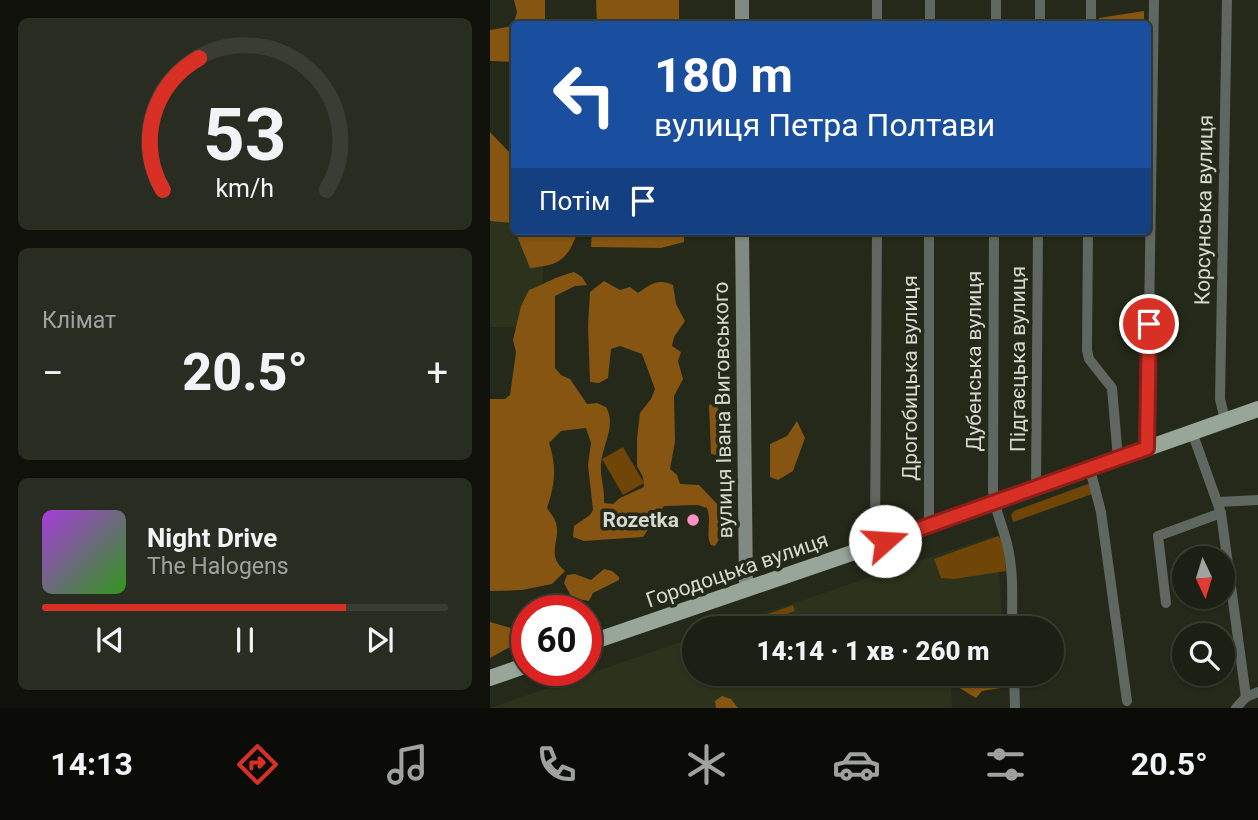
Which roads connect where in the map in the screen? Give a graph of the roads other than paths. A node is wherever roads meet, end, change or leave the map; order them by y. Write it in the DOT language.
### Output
graph roads {
  1 [pos="742,0"];
  2 [pos="877,0"];
  3 [pos="930,0"];
  4 [pos="996,0"];
  5 [pos="1040,0"];
  6 [pos="1091,0"];
  7 [pos="1154,0"];
  8 [pos="1227,0"];
  9 [pos="742,21"];
  10 [pos="877,21"];
  11 [pos="930,21"];
  12 [pos="996,21"];
  13 [pos="1040,21"];
  14 [pos="1091,21"];
  15 [pos="1151,192"];
  16 [pos="743,235"];
  17 [pos="877,235"];
  18 [pos="929,235"];
  19 [pos="995,235"];
  20 [pos="1038,235"];
  21 [pos="1088,235"];
  22 [pos="1150,235"];
  23 [pos="1258,409"];
  24 [pos="1226,420"];
  25 [pos="1192,432"];
  26 [pos="1147,448"];
  27 [pos="1118,459"];
  28 [pos="1090,469"];
  29 [pos="1036,488"];
  30 [pos="993,497"];
  31 [pos="1258,500"];
  32 [pos="1219,507"];
  33 [pos="929,526"];
  34 [pos="875,545"];
  35 [pos="746,589"];
  36 [pos="1166,603"];
  37 [pos="1012,616"];
  38 [pos="602,638"];
  39 [pos="511,671"];
  40 [pos="490,678"];
  41 [pos="1014,686"];
  42 [pos="1258,692"];
  43 [pos="1245,696"];
  44 [pos="1127,701"];
  45 [pos="1015,708"];
  46 [pos="1236,708"];
  1 -- 9 [label="main road"];
  2 -- 10 [label="street"];
  3 -- 11 [label="street"];
  4 -- 12 [label="street"];
  5 -- 13 [label="street"];
  6 -- 14 [label="street"];
  7 -- 15 [label="street"];
  8 -- 24 [label="street, Корсунська вулиця"];
  16 -- 35 [label="main road, вулиця Івана Виговського"];
  17 -- 34 [label="street"];
  18 -- 33 [label="street, Дрогобицька вулиця"];
  19 -- 30 [label="street, Дубенська вулиця"];
  20 -- 29 [label="street, Підгаєцька вулиця"];
  21 -- 27 [label="street"];
  22 -- 26 [label="street"];
  23 -- 24 [label="main road, Городоцька вулиця"];
  24 -- 25 [label="main road, Городоцька вулиця"];
  25 -- 26 [label="main road, Городоцька вулиця"];
  25 -- 32 [label="street"];
  26 -- 27 [label="main road, Городоцька вулиця"];
  27 -- 28 [label="main road, Городоцька вулиця"];
  28 -- 29 [label="main road, Городоцька вулиця"];
  28 -- 44 [label="street"];
  29 -- 30 [label="main road, Городоцька вулиця"];
  30 -- 33 [label="main road, Городоцька вулиця"];
  30 -- 37 [label="street"];
  31 -- 32 [label="street"];
  32 -- 36 [label="street"];
  32 -- 43 [label="street"];
  33 -- 34 [label="main road, Городоцька вулиця"];
  34 -- 35 [label="main road, Городоцька вулиця"];
  35 -- 38 [label="main road, Городоцька вулиця"];
  39 -- 40 [label="main road"];
  41 -- 45 [label="street"];
  42 -- 43 [label="street"];
  43 -- 46 [label="street"];
}
